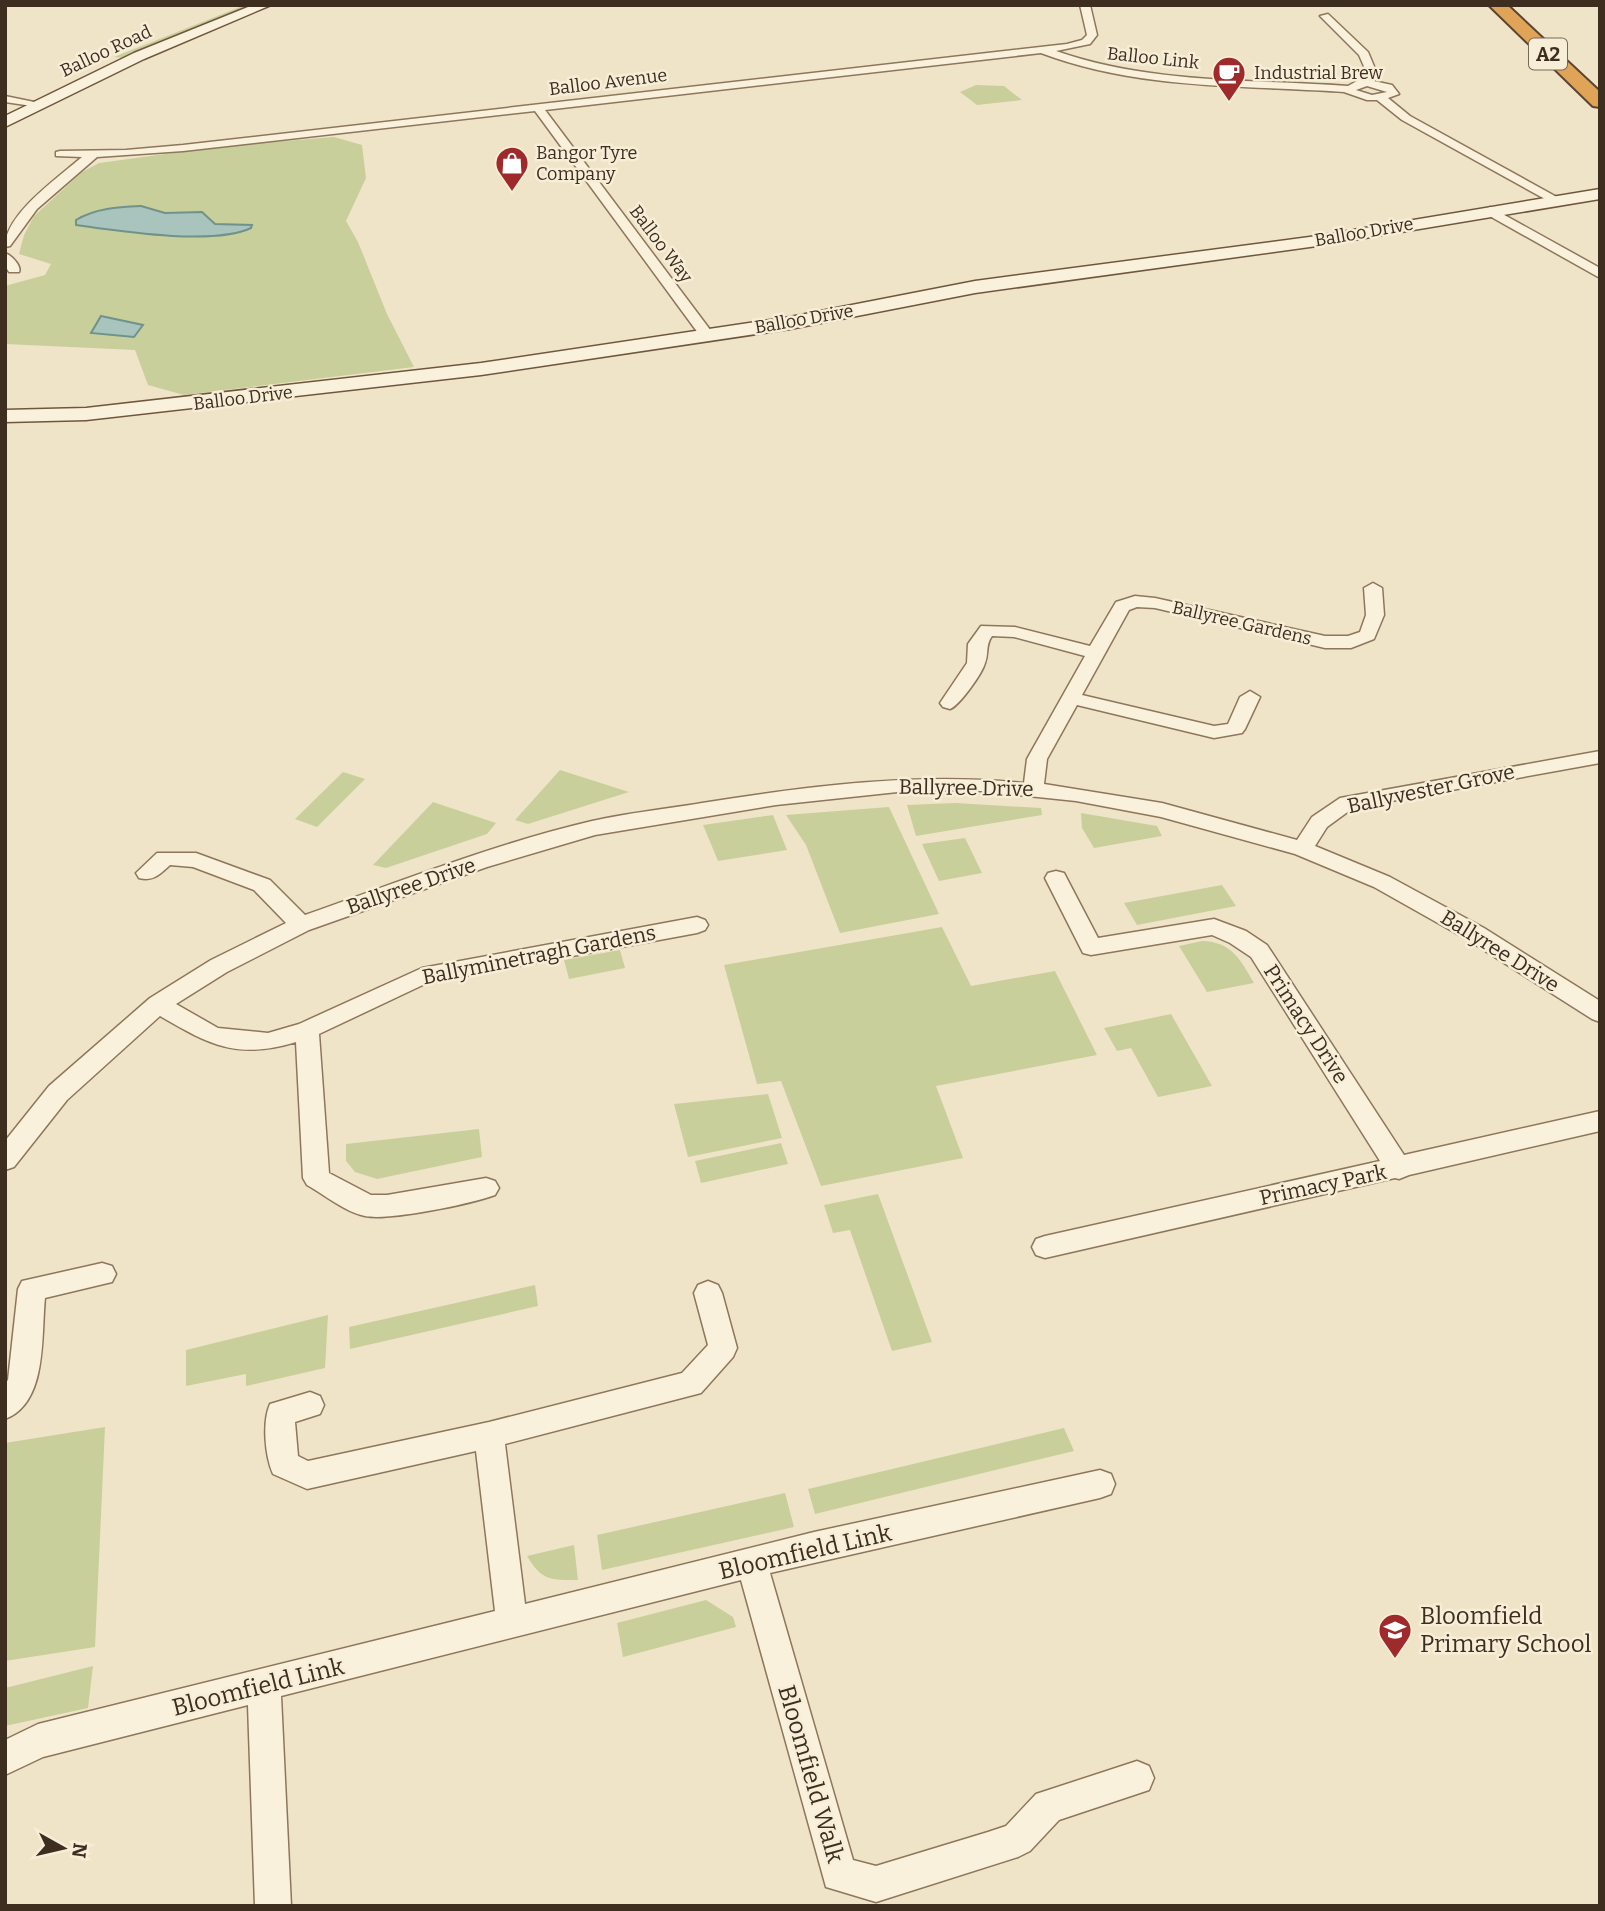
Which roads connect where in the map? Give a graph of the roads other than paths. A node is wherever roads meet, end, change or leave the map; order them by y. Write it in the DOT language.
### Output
graph roads {
  1 [pos="265,5"];
  2 [pos="1085,5"];
  3 [pos="1497,5"];
  4 [pos="1518,5"];
  5 [pos="1325,16"];
  6 [pos="1042,50"];
  7 [pos="1600,79"];
  8 [pos="1360,84"];
  9 [pos="1348,89"];
  10 [pos="1381,98"];
  11 [pos="5,99"];
  12 [pos="1600,102"];
  13 [pos="39,104"];
  14 [pos="538,108"];
  15 [pos="5,122"];
  16 [pos="60,154"];
  17 [pos="93,154"];
  18 [pos="1600,194"];
  19 [pos="1558,201"];
  20 [pos="1490,211"];
  21 [pos="5,243"];
  22 [pos="5,257"];
  23 [pos="14,269"];
  24 [pos="1600,274"];
  25 [pos="706,334"];
  26 [pos="5,416"];
  27 [pos="1373,588"];
  28 [pos="1094,653"];
  29 [pos="1250,696"];
  30 [pos="1072,698"];
  31 [pos="950,703"];
  32 [pos="1600,757"];
  33 [pos="1033,788"];
  34 [pos="1303,849"];
  35 [pos="147,873"];
  36 [pos="1056,878"];
  37 [pos="301,925"];
  38 [pos="697,925"];
  39 [pos="158,1004"];
  40 [pos="1600,1013"];
  41 [pos="307,1030"];
  42 [pos="1600,1121"];
  43 [pos="5,1160"];
  44 [pos="1399,1168"];
  45 [pos="486,1188"];
  46 [pos="1045,1247"];
  47 [pos="102,1275"];
  48 [pos="708,1293"];
  49 [pos="310,1405"];
  50 [pos="5,1406"];
  51 [pos="489,1435"];
  52 [pos="1100,1484"];
  53 [pos="752,1563"];
  54 [pos="513,1624"];
  55 [pos="264,1686"];
  56 [pos="5,1758"];
  57 [pos="1137,1778"];
  58 [pos="273,1906"];
  1 -- 13 [label="street, Balloo Road"];
  2 -- 6 [label="street, Balloo Avenue"];
  3 -- 12 [label="highway, A2"];
  4 -- 7 [label="highway, A2"];
  5 -- 8 [label="street"];
  6 -- 9 [label="street, Balloo Link"];
  6 -- 14 [label="street, Balloo Avenue"];
  8 -- 9 [label="street"];
  8 -- 10 [label="street"];
  9 -- 10 [label="street"];
  10 -- 19 [label="street"];
  11 -- 13 [label="street"];
  13 -- 15 [label="street, Balloo Road"];
  14 -- 17 [label="street, Balloo Avenue"];
  14 -- 25 [label="street, Balloo Way"];
  16 -- 17 [label="street, Balloo Avenue"];
  17 -- 21 [label="street"];
  18 -- 19 [label="street, Balloo Drive"];
  19 -- 20 [label="street, Balloo Drive"];
  20 -- 24 [label="street"];
  20 -- 25 [label="street, Balloo Drive"];
  22 -- 23 [label="street"];
  25 -- 26 [label="street, Balloo Drive"];
  27 -- 28 [label="street, Ballyree Gardens"];
  28 -- 30 [label="street, Ballyree Gardens"];
  28 -- 31 [label="street"];
  29 -- 30 [label="street"];
  30 -- 33 [label="street, Ballyree Gardens"];
  32 -- 34 [label="street, Ballyvester Grove"];
  33 -- 34 [label="street, Ballyree Drive"];
  33 -- 37 [label="street, Ballyree Drive"];
  34 -- 40 [label="street, Ballyree Drive"];
  35 -- 37 [label="street"];
  36 -- 44 [label="street, Primacy Drive"];
  37 -- 39 [label="street, Ballyree Drive"];
  38 -- 41 [label="street, Ballyminetragh Gardens"];
  39 -- 41 [label="street, Ballyminetragh Gardens"];
  39 -- 43 [label="street, Ballyree Drive"];
  41 -- 45 [label="street"];
  42 -- 44 [label="street, Primacy Park"];
  44 -- 46 [label="street, Primacy Park"];
  47 -- 50 [label="street"];
  48 -- 51 [label="street"];
  49 -- 51 [label="street"];
  51 -- 54 [label="street"];
  52 -- 53 [label="street, Bloomfield Link"];
  53 -- 54 [label="street, Bloomfield Link"];
  53 -- 57 [label="street, Bloomfield Walk"];
  54 -- 55 [label="street, Bloomfield Link"];
  55 -- 56 [label="street, Bloomfield Link"];
  55 -- 58 [label="street"];
}
